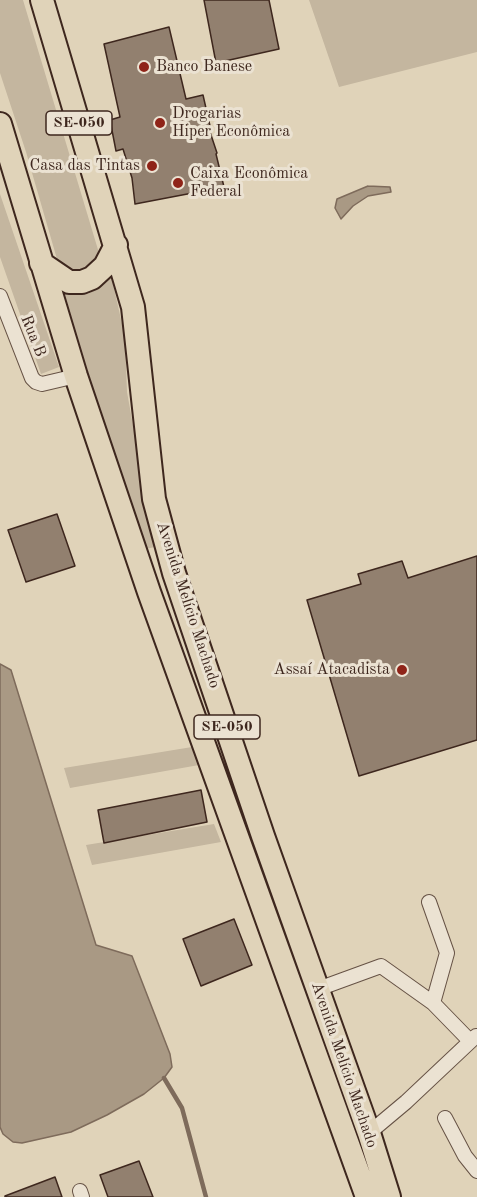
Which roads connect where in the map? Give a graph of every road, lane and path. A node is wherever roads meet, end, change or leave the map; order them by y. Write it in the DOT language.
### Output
graph roads {
  1 [pos="42,0"];
  2 [pos="0,124"];
  3 [pos="5,159"];
  4 [pos="116,246"];
  5 [pos="41,263"];
  6 [pos="0,296"];
  7 [pos="76,376"];
  8 [pos="429,902"];
  9 [pos="318,989"];
  10 [pos="433,1003"];
  11 [pos="474,1038"];
  12 [pos="445,1118"];
  13 [pos="369,1133"];
  14 [pos="477,1170"];
  15 [pos="368,1197"];
  16 [pos="389,1197"];
  1 -- 4 [label="main road, Avenida Melício Machado / SE-050"];
  2 -- 3 [label="main road, Avenida Melício Machado / SE-050"];
  3 -- 5 [label="main road, Avenida Melício Machado / SE-050"];
  4 -- 5 [label="main road"];
  4 -- 9 [label="main road, Avenida Melício Machado / SE-050"];
  5 -- 7 [label="main road, Avenida Melício Machado / SE-050"];
  6 -- 7 [label="street, Rua B"];
  7 -- 15 [label="main road, Avenida Melício Machado / SE-050"];
  8 -- 10 [label="street"];
  9 -- 10 [label="street"];
  9 -- 13 [label="main road, Avenida Melício Machado / SE-050"];
  10 -- 11 [label="street"];
  11 -- 13 [label="street"];
  12 -- 14 [label="street"];
  13 -- 16 [label="main road, Avenida Melício Machado / SE-050"];
}
